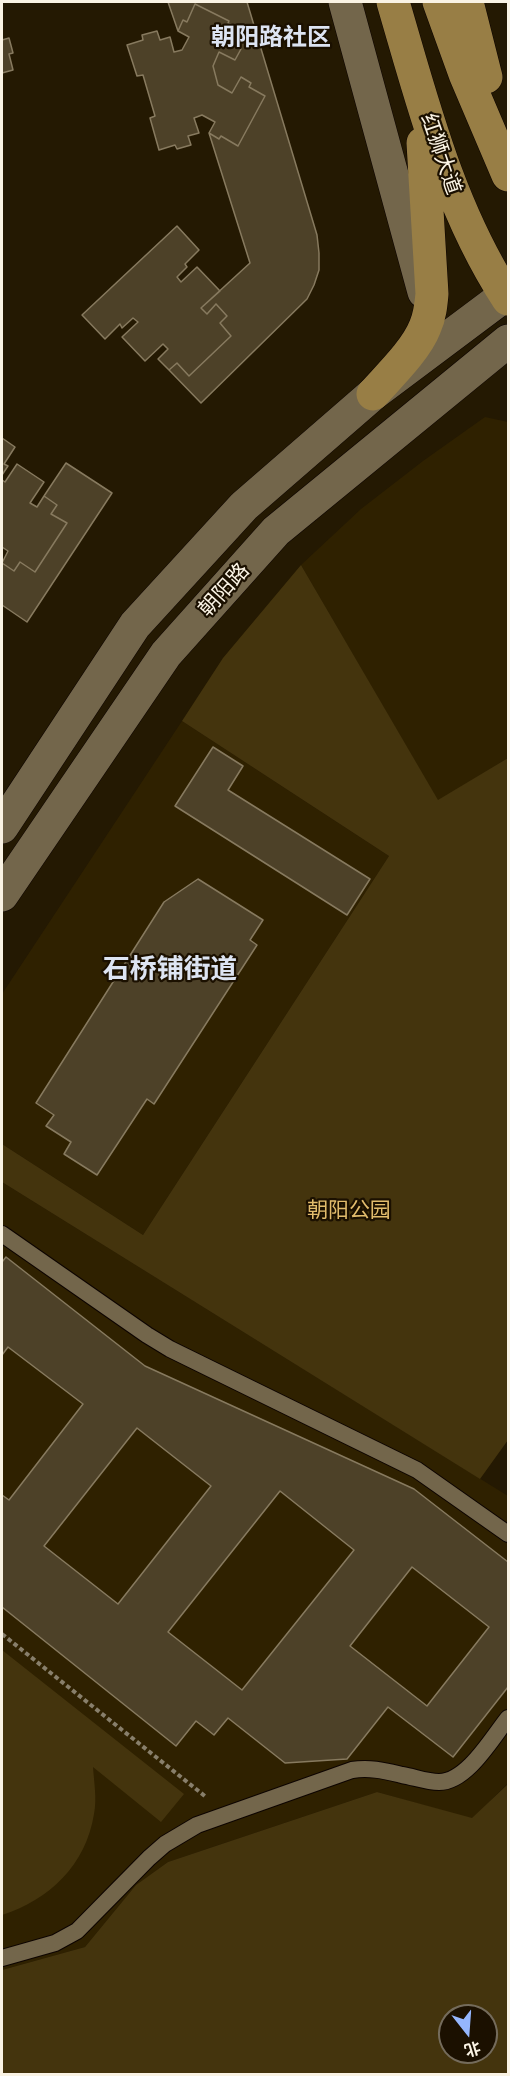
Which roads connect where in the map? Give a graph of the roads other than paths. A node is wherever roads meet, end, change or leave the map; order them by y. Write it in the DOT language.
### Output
graph roads {
  1 [pos="345,2"];
  2 [pos="393,2"];
  3 [pos="439,2"];
  4 [pos="467,2"];
  5 [pos="489,88"];
  6 [pos="420,96"];
  7 [pos="508,118"];
  8 [pos="508,163"];
  9 [pos="508,175"];
  10 [pos="508,295"];
  11 [pos="430,312"];
  12 [pos="508,341"];
  13 [pos="373,394"];
  14 [pos="2,827"];
  15 [pos="2,895"];
  16 [pos="2,1234"];
  17 [pos="508,1534"];
  18 [pos="508,1718"];
  19 [pos="2,1958"];
  1 -- 11 [label="main road"];
  2 -- 6 [label="main road, 红狮大道"];
  3 -- 9 [label="main road"];
  4 -- 5 [label="main road"];
  5 -- 7 [label="main road"];
  5 -- 8 [label="main road"];
  6 -- 10 [label="main road, 红狮大道"];
  6 -- 11 [label="main road"];
  10 -- 13 [label="main road, 朝阳路"];
  11 -- 13 [label="main road"];
  12 -- 15 [label="main road, 朝阳路"];
  13 -- 14 [label="main road, 朝阳路"];
  16 -- 17 [label="lane"];
  18 -- 19 [label="lane"];
}
